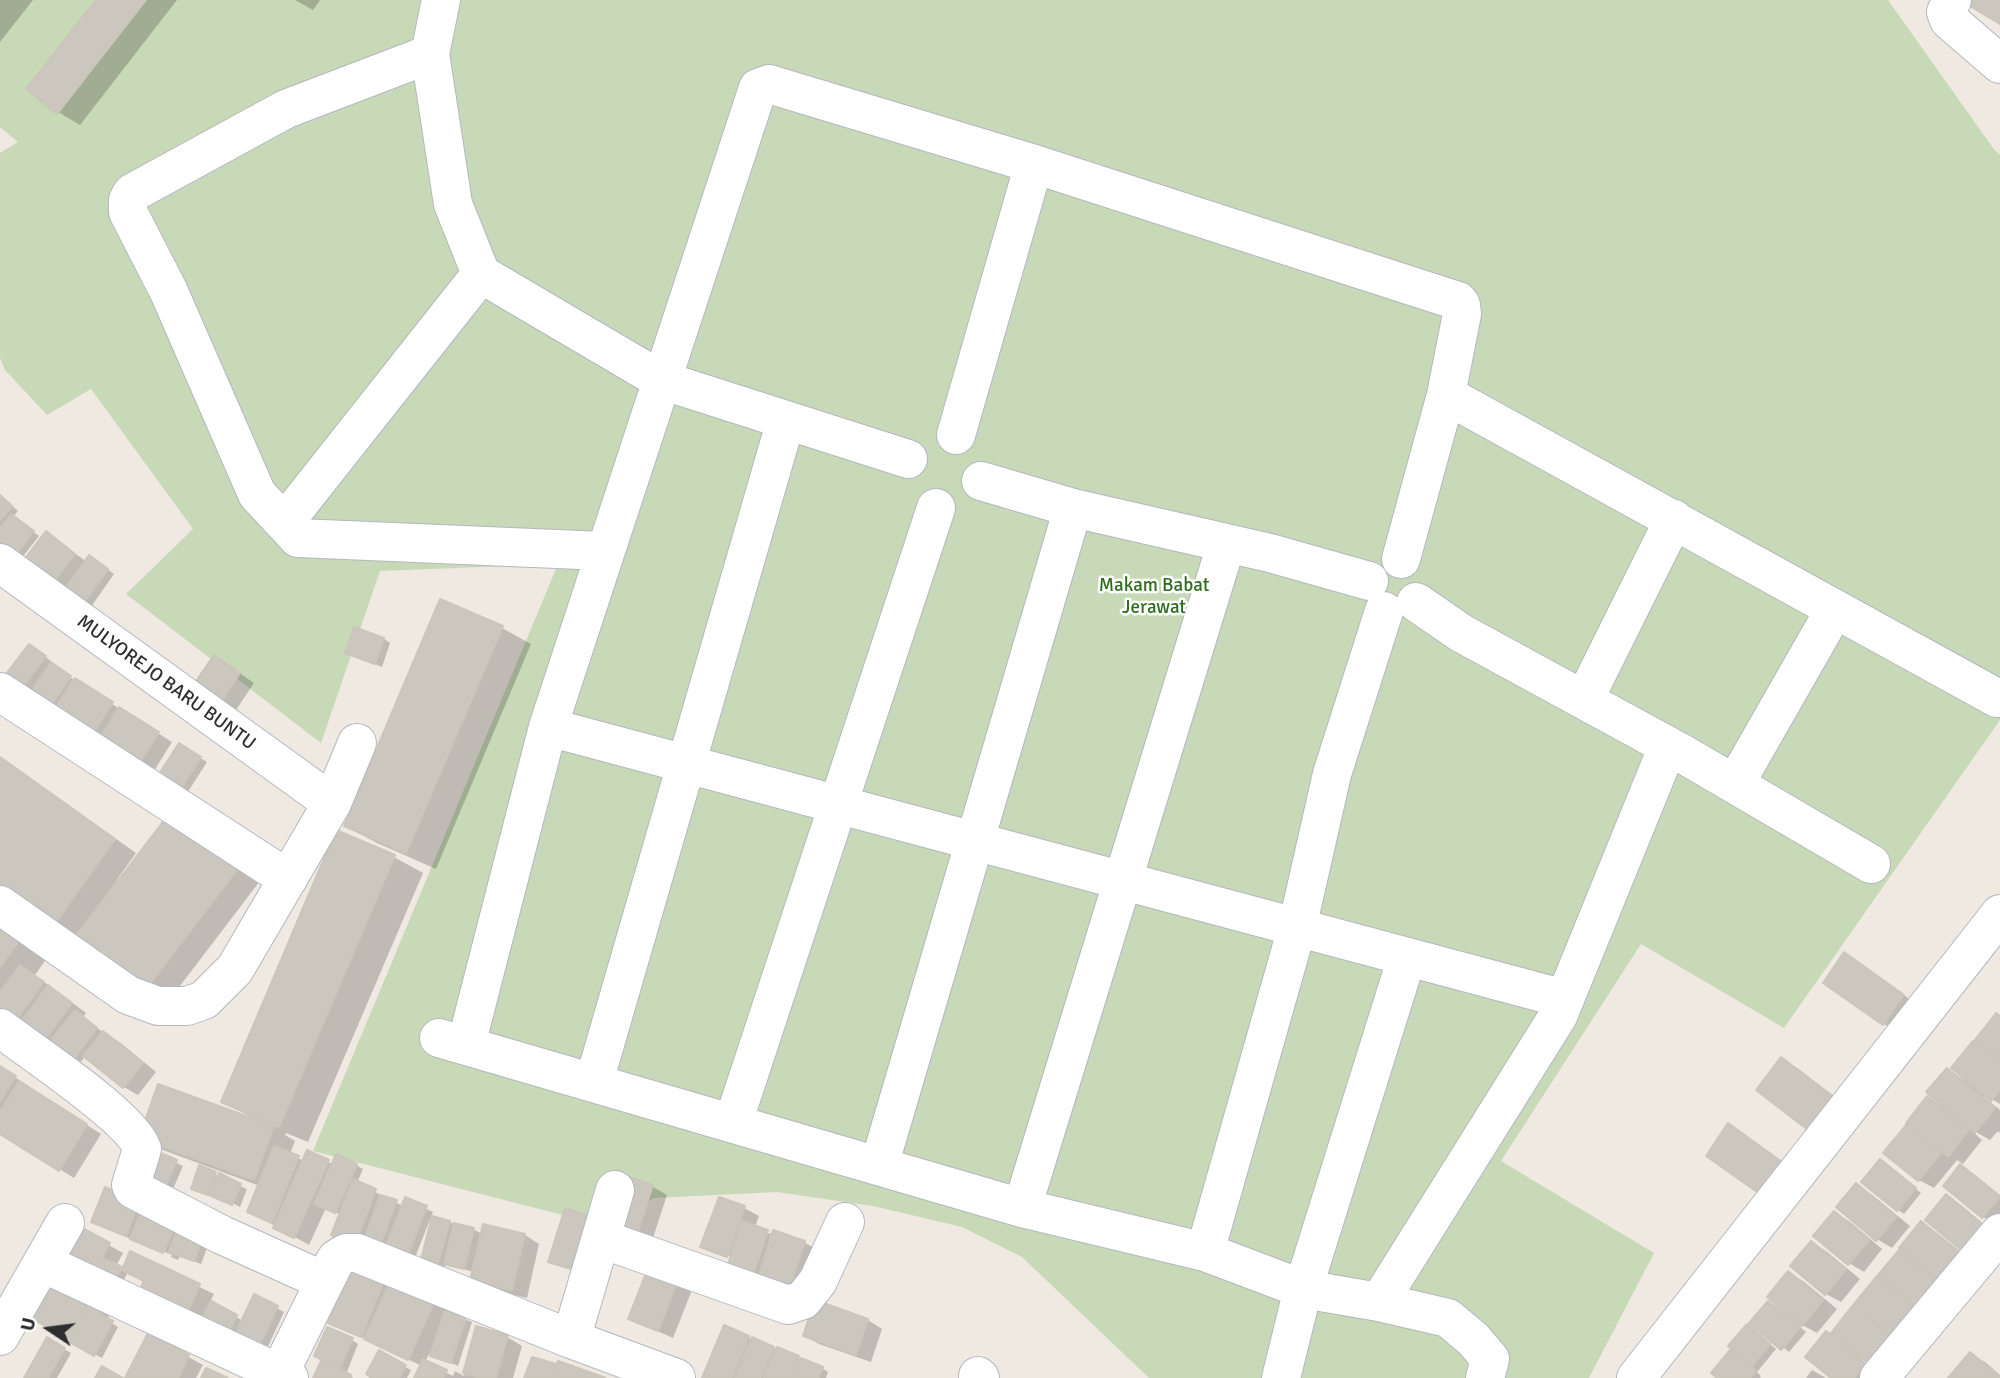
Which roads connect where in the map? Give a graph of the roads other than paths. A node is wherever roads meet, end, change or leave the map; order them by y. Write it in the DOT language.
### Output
graph roads {
  1 [pos="441,0"];
  2 [pos="1952,0"];
  3 [pos="430,54"];
  4 [pos="2000,64"];
  5 [pos="1034,164"];
  6 [pos="481,274"];
  7 [pos="661,380"];
  8 [pos="1446,395"];
  9 [pos="786,420"];
  10 [pos="956,435"];
  11 [pos="908,459"];
  12 [pos="981,481"];
  13 [pos="936,508"];
  14 [pos="1073,508"];
  15 [pos="1674,519"];
  16 [pos="284,523"];
  17 [pos="1226,545"];
  18 [pos="604,551"];
  19 [pos="0,563"];
  20 [pos="1390,598"];
  21 [pos="1835,609"];
  22 [pos="0,692"];
  23 [pos="1997,698"];
  24 [pos="1584,700"];
  25 [pos="548,727"];
  26 [pos="358,743"];
  27 [pos="1668,746"];
  28 [pos="687,764"];
  29 [pos="1735,784"];
  30 [pos="332,803"];
  31 [pos="838,805"];
  32 [pos="975,842"];
  33 [pos="1871,864"];
  34 [pos="288,879"];
  35 [pos="1123,882"];
  36 [pos="0,905"];
  37 [pos="2000,914"];
  38 [pos="1297,928"];
  39 [pos="1408,957"];
  40 [pos="1565,999"];
  41 [pos="0,1028"];
  42 [pos="594,1082"];
  43 [pos="733,1123"];
  44 [pos="879,1166"];
  45 [pos="615,1190"];
  46 [pos="1022,1208"];
  47 [pos="845,1222"];
  48 [pos="65,1223"];
  49 [pos="2000,1233"];
  50 [pos="602,1238"];
  51 [pos="1205,1252"];
  52 [pos="43,1264"];
  53 [pos="324,1281"];
  54 [pos="1303,1289"];
  55 [pos="1379,1302"];
  56 [pos="0,1336"];
  57 [pos="571,1339"];
  58 [pos="282,1377"];
  59 [pos="676,1378"];
  60 [pos="1281,1378"];
  61 [pos="1485,1378"];
  62 [pos="1636,1378"];
  63 [pos="1880,1378"];
  1 -- 3 [label="street"];
  2 -- 4 [label="street"];
  3 -- 6 [label="street"];
  3 -- 16 [label="street"];
  5 -- 7 [label="street"];
  5 -- 8 [label="street"];
  5 -- 10 [label="street"];
  6 -- 7 [label="street"];
  6 -- 16 [label="street"];
  7 -- 9 [label="street"];
  7 -- 18 [label="street"];
  8 -- 15 [label="street"];
  8 -- 20 [label="street"];
  9 -- 11 [label="street"];
  9 -- 28 [label="street"];
  10 -- 11 [label="street"];
  10 -- 12 [label="street"];
  11 -- 13 [label="street"];
  12 -- 13 [label="street"];
  12 -- 14 [label="street"];
  13 -- 31 [label="street"];
  14 -- 17 [label="street"];
  14 -- 32 [label="street"];
  15 -- 21 [label="street"];
  15 -- 24 [label="street"];
  16 -- 18 [label="street"];
  17 -- 20 [label="street"];
  17 -- 35 [label="street"];
  18 -- 25 [label="street"];
  19 -- 30 [label="street, MULYOREJO BARU BUNTU"];
  20 -- 24 [label="street"];
  20 -- 38 [label="street"];
  21 -- 23 [label="street"];
  21 -- 29 [label="street"];
  22 -- 34 [label="street"];
  24 -- 27 [label="street"];
  25 -- 28 [label="street"];
  25 -- 42 [label="street"];
  26 -- 30 [label="street"];
  27 -- 29 [label="street"];
  27 -- 40 [label="street"];
  28 -- 31 [label="street"];
  28 -- 42 [label="street"];
  29 -- 33 [label="street"];
  30 -- 34 [label="street"];
  31 -- 32 [label="street"];
  31 -- 43 [label="street"];
  32 -- 35 [label="street"];
  32 -- 44 [label="street"];
  34 -- 36 [label="street"];
  35 -- 38 [label="street"];
  35 -- 46 [label="street"];
  37 -- 62 [label="street"];
  38 -- 39 [label="street"];
  38 -- 51 [label="street"];
  39 -- 40 [label="street"];
  39 -- 54 [label="street"];
  40 -- 55 [label="street"];
  41 -- 53 [label="street"];
  42 -- 43 [label="street"];
  43 -- 44 [label="street"];
  44 -- 46 [label="street"];
  45 -- 50 [label="street"];
  46 -- 51 [label="street"];
  47 -- 50 [label="street"];
  48 -- 52 [label="street"];
  49 -- 63 [label="street"];
  50 -- 57 [label="street"];
  51 -- 54 [label="street"];
  52 -- 56 [label="street"];
  52 -- 58 [label="street"];
  53 -- 57 [label="street"];
  53 -- 58 [label="street"];
  54 -- 55 [label="street"];
  54 -- 60 [label="street"];
  55 -- 61 [label="street"];
  57 -- 59 [label="street"];
}
